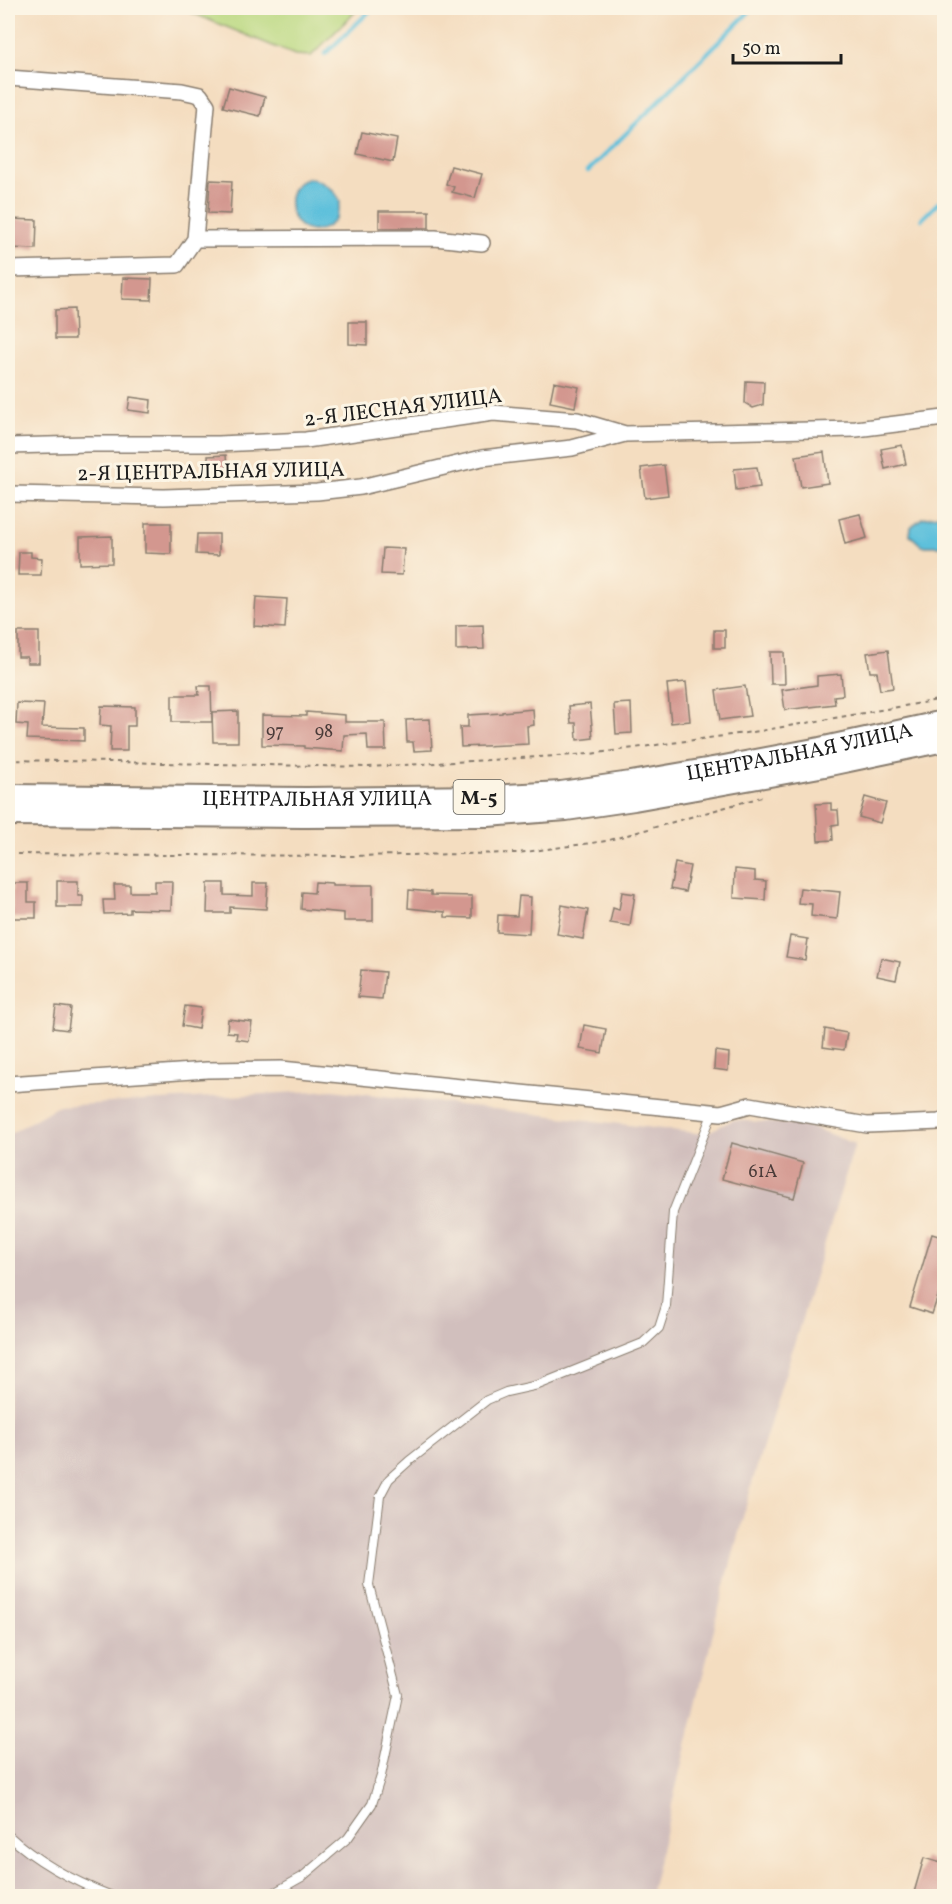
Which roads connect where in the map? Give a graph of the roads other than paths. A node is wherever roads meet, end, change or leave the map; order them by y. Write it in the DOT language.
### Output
graph roads {
  1 [pos="8,78"];
  2 [pos="195,239"];
  3 [pos="482,243"];
  4 [pos="8,269"];
  5 [pos="945,418"];
  6 [pos="625,434"];
  7 [pos="8,446"];
  8 [pos="8,494"];
  9 [pos="945,722"];
  10 [pos="945,740"];
  11 [pos="8,796"];
  12 [pos="8,814"];
  13 [pos="8,1084"];
  14 [pos="713,1112"];
  15 [pos="945,1119"];
  16 [pos="8,1835"];
  17 [pos="112,1896"];
  18 [pos="268,1896"];
  1 -- 2 [label="street"];
  2 -- 3 [label="street"];
  2 -- 4 [label="street"];
  5 -- 6 [label="street, 2-Я ЛЕСНАЯ УЛИЦА"];
  6 -- 7 [label="street, 2-Я ЛЕСНАЯ УЛИЦА"];
  6 -- 8 [label="street, 2-Я ЦЕНТРАЛЬНАЯ УЛИЦА"];
  9 -- 11 [label="main road, ЦЕНТРАЛЬНАЯ УЛИЦА / М-5"];
  10 -- 12 [label="main road, ЦЕНТРАЛЬНАЯ УЛИЦА / М-5"];
  13 -- 14 [label="street"];
  14 -- 15 [label="street"];
  14 -- 18 [label="lane"];
  16 -- 17 [label="lane"];
}
